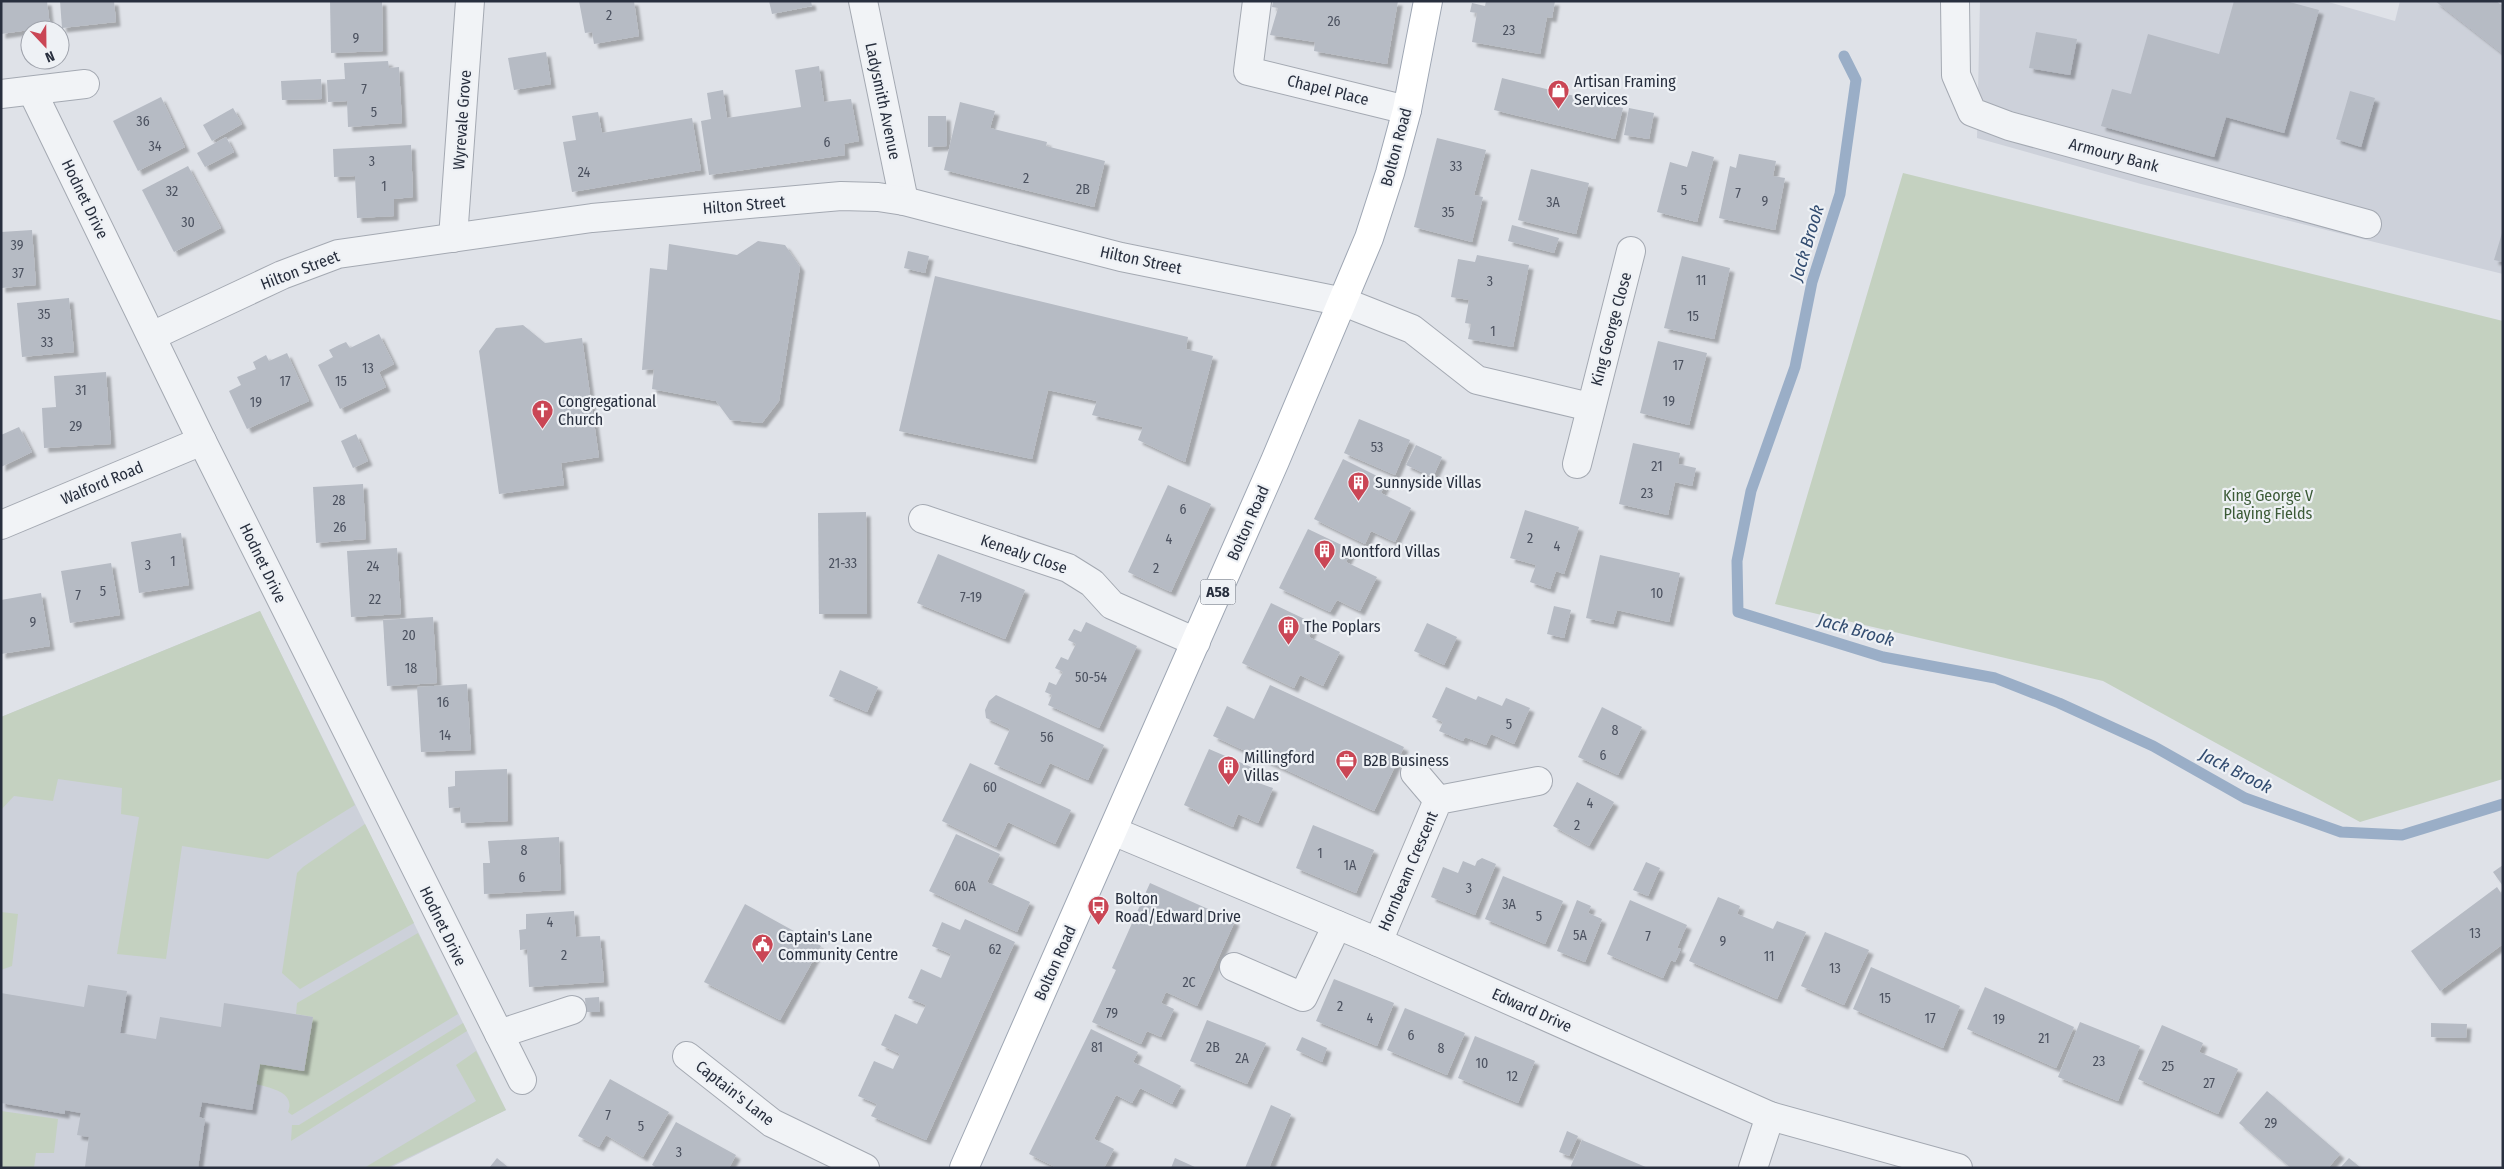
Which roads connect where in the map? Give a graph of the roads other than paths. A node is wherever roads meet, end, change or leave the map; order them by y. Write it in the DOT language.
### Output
graph roads {
  1 [pos="470,1"];
  2 [pos="863,1"];
  3 [pos="1257,1"];
  4 [pos="1428,1"];
  5 [pos="1955,1"];
  6 [pos="85,84"];
  7 [pos="32,91"];
  8 [pos="1,94"];
  9 [pos="1407,110"];
  10 [pos="904,201"];
  11 [pos="2367,224"];
  12 [pos="453,238"];
  13 [pos="1631,252"];
  14 [pos="1344,302"];
  15 [pos="152,336"];
  16 [pos="1590,407"];
  17 [pos="202,441"];
  18 [pos="1577,464"];
  19 [pos="923,519"];
  20 [pos="1,525"];
  21 [pos="1196,642"];
  22 [pos="1415,773"];
  23 [pos="1538,781"];
  24 [pos="1438,800"];
  25 [pos="1113,831"];
  26 [pos="1337,925"];
  27 [pos="1378,942"];
  28 [pos="1234,967"];
  29 [pos="572,1010"];
  30 [pos="499,1034"];
  31 [pos="687,1056"];
  32 [pos="522,1080"];
  33 [pos="1770,1116"];
  34 [pos="865,1168"];
  35 [pos="964,1168"];
  36 [pos="1753,1168"];
  37 [pos="1958,1168"];
  1 -- 12 [label="street, Wyrevale Grove"];
  2 -- 10 [label="street, Ladysmith Avenue"];
  3 -- 9 [label="street, Chapel Place"];
  4 -- 9 [label="main road, Bolton Road / A58"];
  5 -- 11 [label="street, Armoury Bank"];
  6 -- 7 [label="street"];
  7 -- 8 [label="street"];
  7 -- 15 [label="street, Hodnet Drive"];
  9 -- 14 [label="main road, Bolton Road / A58"];
  10 -- 12 [label="street, Hilton Street"];
  10 -- 14 [label="street, Hilton Street"];
  12 -- 15 [label="street, Hilton Street"];
  13 -- 16 [label="street, King George Close"];
  14 -- 16 [label="street, King George Close"];
  14 -- 21 [label="main road, Bolton Road / A58"];
  15 -- 17 [label="street, Hodnet Drive"];
  16 -- 18 [label="street, King George Close"];
  17 -- 20 [label="street, Walford Road"];
  17 -- 30 [label="street, Hodnet Drive"];
  19 -- 21 [label="street, Kenealy Close"];
  21 -- 25 [label="main road, Bolton Road / A58"];
  22 -- 24 [label="street, Hornbeam Crescent"];
  23 -- 24 [label="street, Hornbeam Crescent"];
  24 -- 27 [label="street, Hornbeam Crescent"];
  25 -- 26 [label="street, Edward Drive"];
  25 -- 35 [label="main road, Bolton Road / A58"];
  26 -- 27 [label="street, Edward Drive"];
  26 -- 28 [label="street"];
  27 -- 33 [label="street, Edward Drive"];
  29 -- 30 [label="street"];
  30 -- 32 [label="street, Hodnet Drive"];
  31 -- 34 [label="street, Captain's Lane"];
  33 -- 36 [label="street"];
  33 -- 37 [label="street, Edward Drive"];
}
